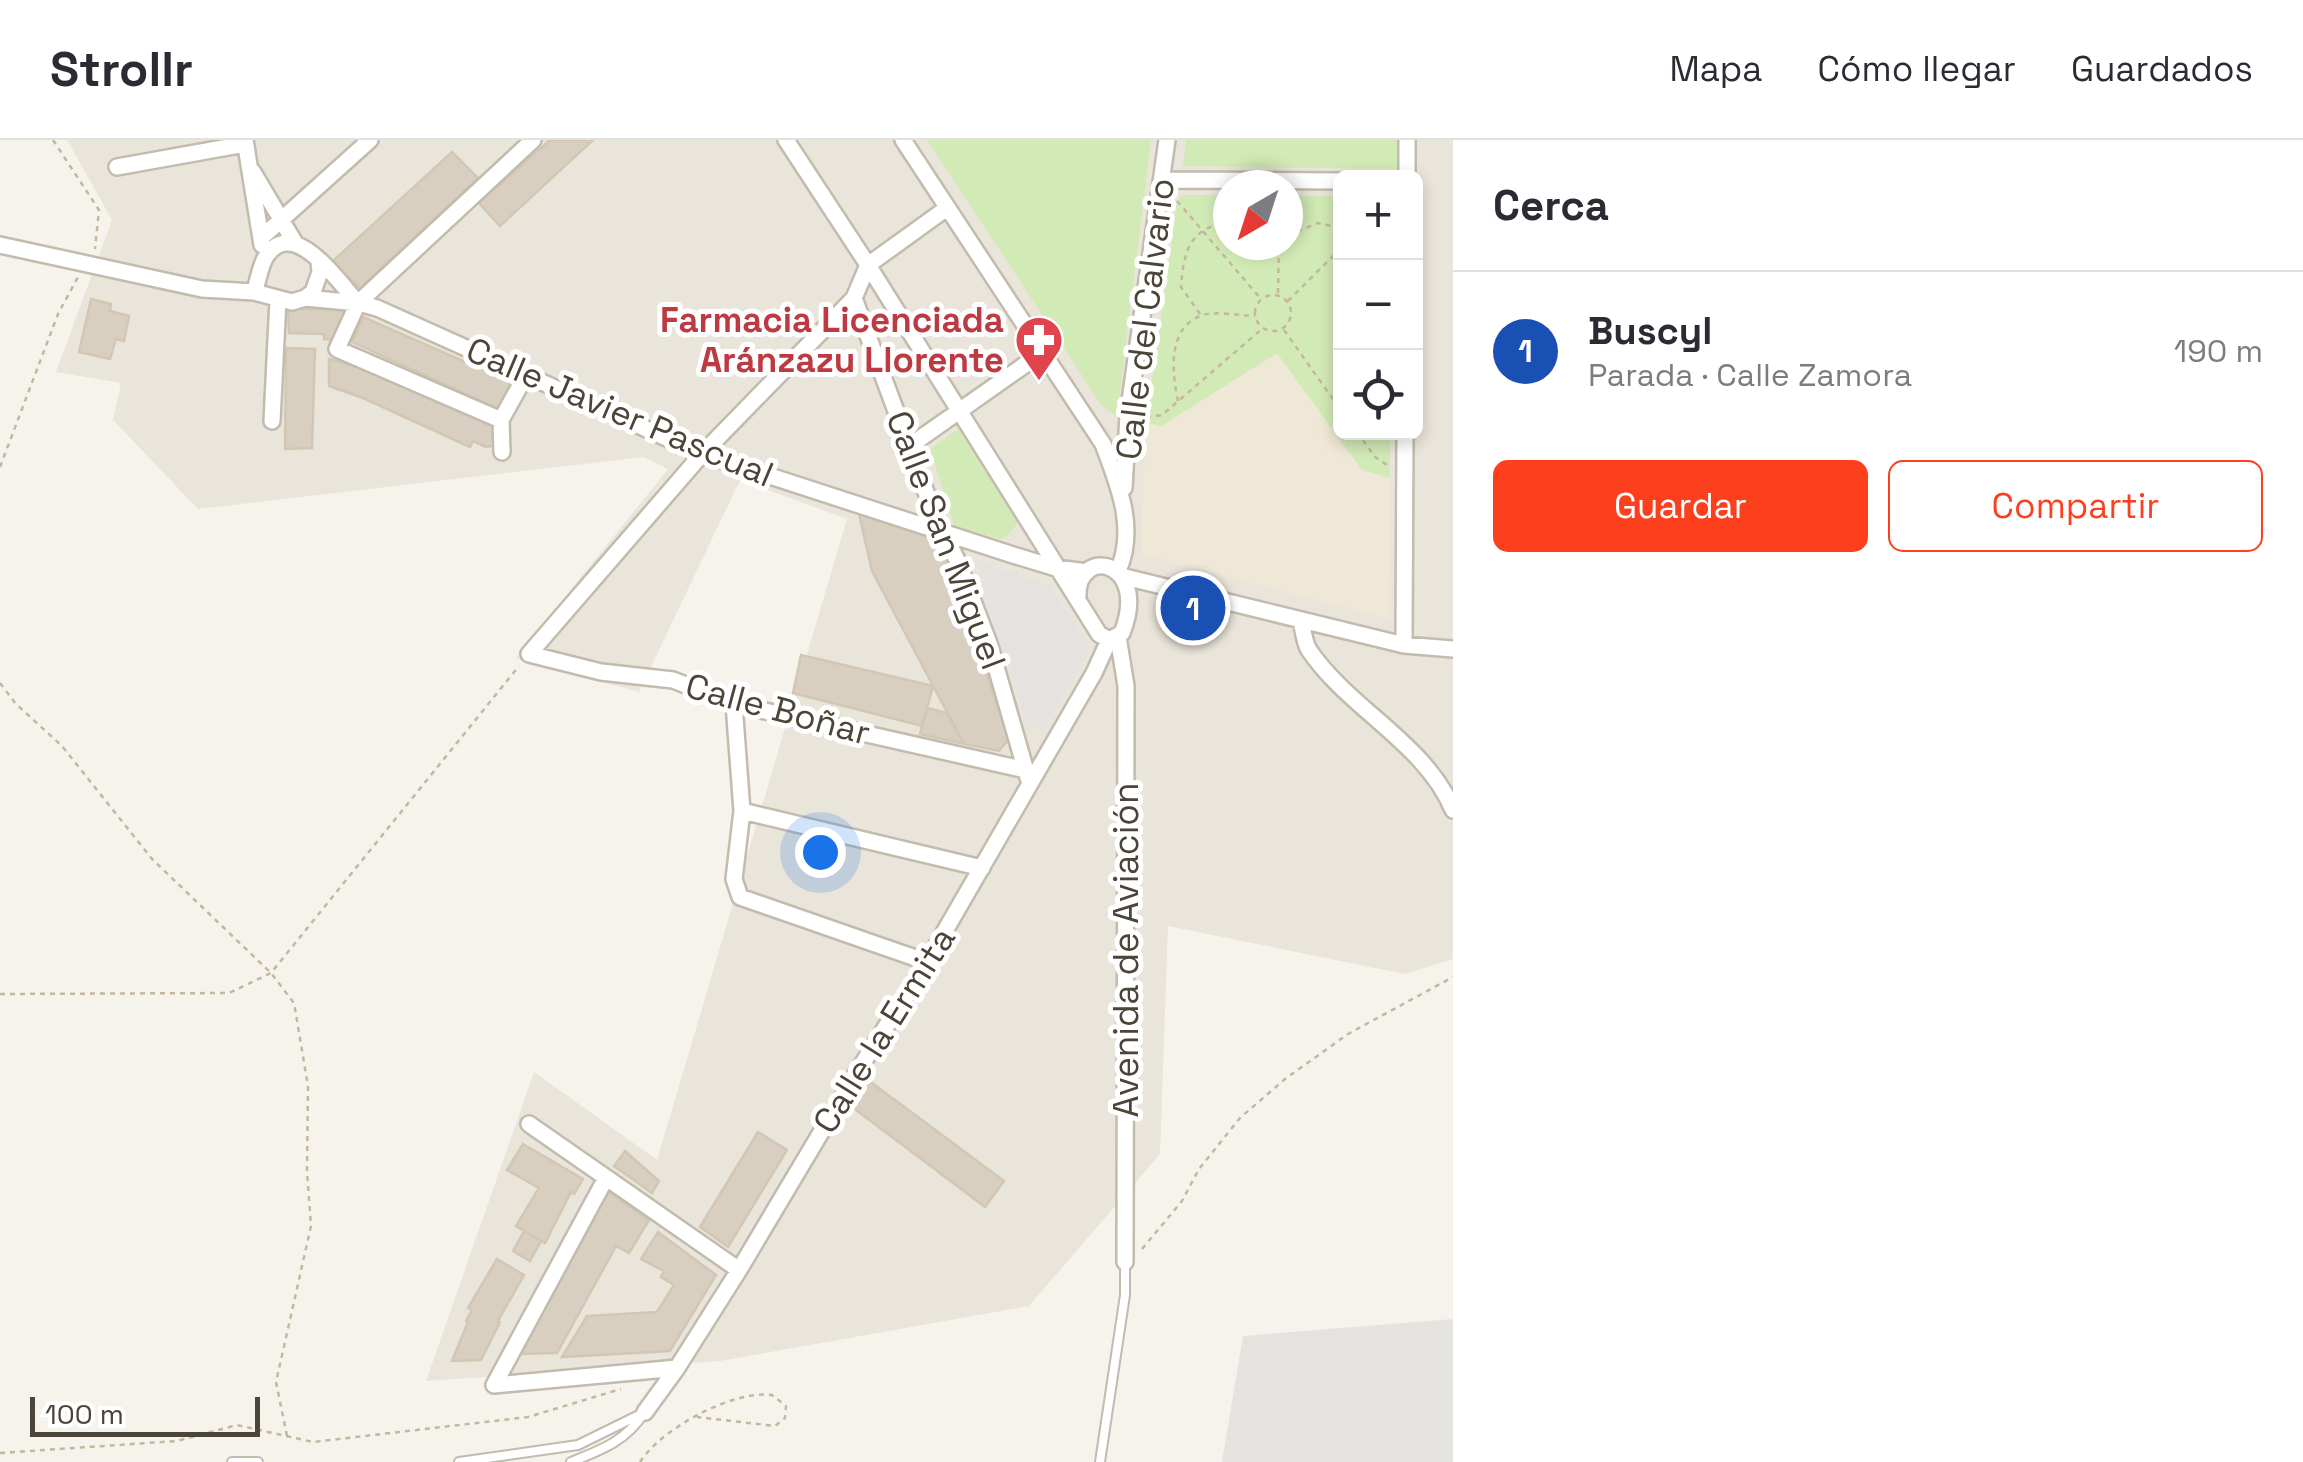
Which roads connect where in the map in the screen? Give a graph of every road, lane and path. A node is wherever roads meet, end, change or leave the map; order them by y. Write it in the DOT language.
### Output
graph roads {
  1 [pos="53,140"];
  2 [pos="370,140"];
  3 [pos="533,140"];
  4 [pos="786,140"];
  5 [pos="903,140"];
  6 [pos="1167,140"];
  7 [pos="1406,140"];
  8 [pos="245,142"];
  9 [pos="248,164"];
  10 [pos="117,166"];
  11 [pos="1406,170"];
  12 [pos="1162,180"];
  13 [pos="1333,181"];
  14 [pos="1176,200"];
  15 [pos="947,208"];
  16 [pos="280,218"];
  17 [pos="1333,226"];
  18 [pos="1213,227"];
  19 [pos="1303,229"];
  20 [pos="1202,231"];
  21 [pos="261,238"];
  22 [pos="295,243"];
  23 [pos="0,245"];
  24 [pos="265,257"];
  25 [pos="1333,257"];
  26 [pos="1279,260"];
  27 [pos="318,262"];
  28 [pos="868,265"];
  29 [pos="87,266"];
  30 [pos="261,275"];
  31 [pos="254,292"];
  32 [pos="1278,295"];
  33 [pos="305,298"];
  34 [pos="854,298"];
  35 [pos="278,299"];
  36 [pos="1261,299"];
  37 [pos="1288,302"];
  38 [pos="358,303"];
  39 [pos="1201,315"];
  40 [pos="1255,316"];
  41 [pos="1263,328"];
  42 [pos="1284,328"];
  43 [pos="1043,352"];
  44 [pos="526,376"];
  45 [pos="1333,399"];
  46 [pos="1178,400"];
  47 [pos="960,412"];
  48 [pos="1146,417"];
  49 [pos="501,420"];
  50 [pos="272,421"];
  51 [pos="1362,440"];
  52 [pos="1405,440"];
  53 [pos="908,447"];
  54 [pos="502,452"];
  55 [pos="702,454"];
  56 [pos="1390,467"];
  57 [pos="0,468"];
  58 [pos="1124,498"];
  59 [pos="943,532"];
  60 [pos="1056,568"];
  61 [pos="1087,572"];
  62 [pos="1124,580"];
  63 [pos="1078,598"];
  64 [pos="1301,620"];
  65 [pos="1114,638"];
  66 [pos="1404,645"];
  67 [pos="1453,649"];
  68 [pos="530,654"];
  69 [pos="0,683"];
  70 [pos="734,704"];
  71 [pos="1028,777"];
  72 [pos="1448,783"];
  73 [pos="742,810"];
  74 [pos="1453,810"];
  75 [pos="982,868"];
  76 [pos="927,962"];
  77 [pos="271,973"];
  78 [pos="1453,977"];
  79 [pos="0,994"];
  80 [pos="529,1124"];
  81 [pos="606,1178"];
  82 [pos="1125,1262"];
  83 [pos="739,1270"];
  84 [pos="677,1368"];
  85 [pos="627,1388"];
  86 [pos="645,1412"];
  87 [pos="697,1418"];
  88 [pos="287,1436"];
  89 [pos="0,1453"];
  90 [pos="232,1462"];
  91 [pos="258,1462"];
  92 [pos="459,1462"];
  93 [pos="571,1462"];
  94 [pos="640,1462"];
  95 [pos="1100,1462"];
  1 -- 29 [label="path"];
  2 -- 16 [label="street"];
  3 -- 38 [label="street"];
  4 -- 28 [label="street"];
  5 -- 15 [label="street"];
  6 -- 12 [label="street, Calle del Calvario"];
  7 -- 11 [label="street"];
  8 -- 9 [label="street"];
  8 -- 10 [label="street"];
  9 -- 16 [label="street"];
  9 -- 21 [label="street"];
  12 -- 13 [label="street"];
  12 -- 58 [label="street, Calle del Calvario"];
  14 -- 20 [label="path"];
  15 -- 28 [label="street"];
  15 -- 43 [label="street"];
  16 -- 21 [label="street"];
  16 -- 22 [label="street"];
  17 -- 19 [label="path"];
  18 -- 20 [label="path"];
  20 -- 36 [label="path"];
  20 -- 39 [label="path"];
  21 -- 24 [label="street"];
  22 -- 24 [label="street"];
  22 -- 27 [label="street"];
  23 -- 29 [label="street"];
  24 -- 30 [label="street"];
  25 -- 37 [label="path"];
  26 -- 32 [label="path"];
  27 -- 33 [label="street"];
  27 -- 38 [label="street, Calle Javier Pascual"];
  28 -- 34 [label="street"];
  28 -- 47 [label="street"];
  29 -- 31 [label="street"];
  29 -- 57 [label="path"];
  30 -- 31 [label="street"];
  30 -- 35 [label="street"];
  31 -- 35 [label="street"];
  32 -- 36 [label="path"];
  32 -- 37 [label="path"];
  33 -- 35 [label="street"];
  33 -- 38 [label="street, Calle Javier Pascual"];
  34 -- 53 [label="street, Calle San Miguel"];
  34 -- 55 [label="street"];
  35 -- 50 [label="street"];
  36 -- 40 [label="path"];
  37 -- 42 [label="path"];
  38 -- 44 [label="street, Calle Javier Pascual"];
  38 -- 49 [label="street"];
  39 -- 40 [label="path"];
  39 -- 46 [label="path"];
  40 -- 41 [label="path"];
  41 -- 42 [label="path"];
  41 -- 46 [label="path"];
  42 -- 45 [label="path"];
  43 -- 47 [label="street"];
  43 -- 58 [label="street"];
  44 -- 49 [label="street"];
  44 -- 55 [label="street, Calle Javier Pascual"];
  46 -- 48 [label="path"];
  47 -- 53 [label="street"];
  47 -- 60 [label="street"];
  49 -- 54 [label="street"];
  51 -- 56 [label="path"];
  52 -- 66 [label="street"];
  53 -- 59 [label="street, Calle San Miguel"];
  55 -- 59 [label="street, Calle Javier Pascual"];
  55 -- 68 [label="street"];
  58 -- 62 [label="street"];
  59 -- 60 [label="street, Calle Javier Pascual"];
  59 -- 71 [label="street, Calle San Miguel"];
  60 -- 61 [label="street, Calle Javier Pascual"];
  60 -- 63 [label="street"];
  61 -- 62 [label="street, Calle Javier Pascual"];
  61 -- 63 [label="street"];
  62 -- 64 [label="street"];
  62 -- 65 [label="street"];
  63 -- 65 [label="street"];
  64 -- 66 [label="street"];
  64 -- 72 [label="street"];
  65 -- 71 [label="street, Calle la Ermita"];
  65 -- 82 [label="street, Avenida de Aviación"];
  66 -- 67 [label="street"];
  68 -- 70 [label="street, Calle Boñar"];
  68 -- 77 [label="path"];
  69 -- 77 [label="path"];
  70 -- 71 [label="street, Calle Boñar"];
  70 -- 73 [label="street"];
  71 -- 75 [label="street, Calle la Ermita"];
  72 -- 74 [label="street"];
  73 -- 75 [label="street"];
  73 -- 76 [label="street"];
  75 -- 76 [label="street, Calle la Ermita"];
  76 -- 83 [label="street, Calle la Ermita"];
  77 -- 79 [label="path"];
  77 -- 88 [label="path"];
  78 -- 82 [label="path"];
  80 -- 81 [label="street"];
  81 -- 83 [label="street"];
  81 -- 84 [label="street"];
  82 -- 95 [label="lane"];
  83 -- 84 [label="street, Calle la Ermita"];
  84 -- 86 [label="street, Calle la Ermita"];
  85 -- 88 [label="path"];
  86 -- 92 [label="lane"];
  86 -- 93 [label="lane"];
  87 -- 87 [label="path"];
  87 -- 94 [label="path"];
  88 -- 89 [label="path"];
  90 -- 91 [label="lane"];
}
